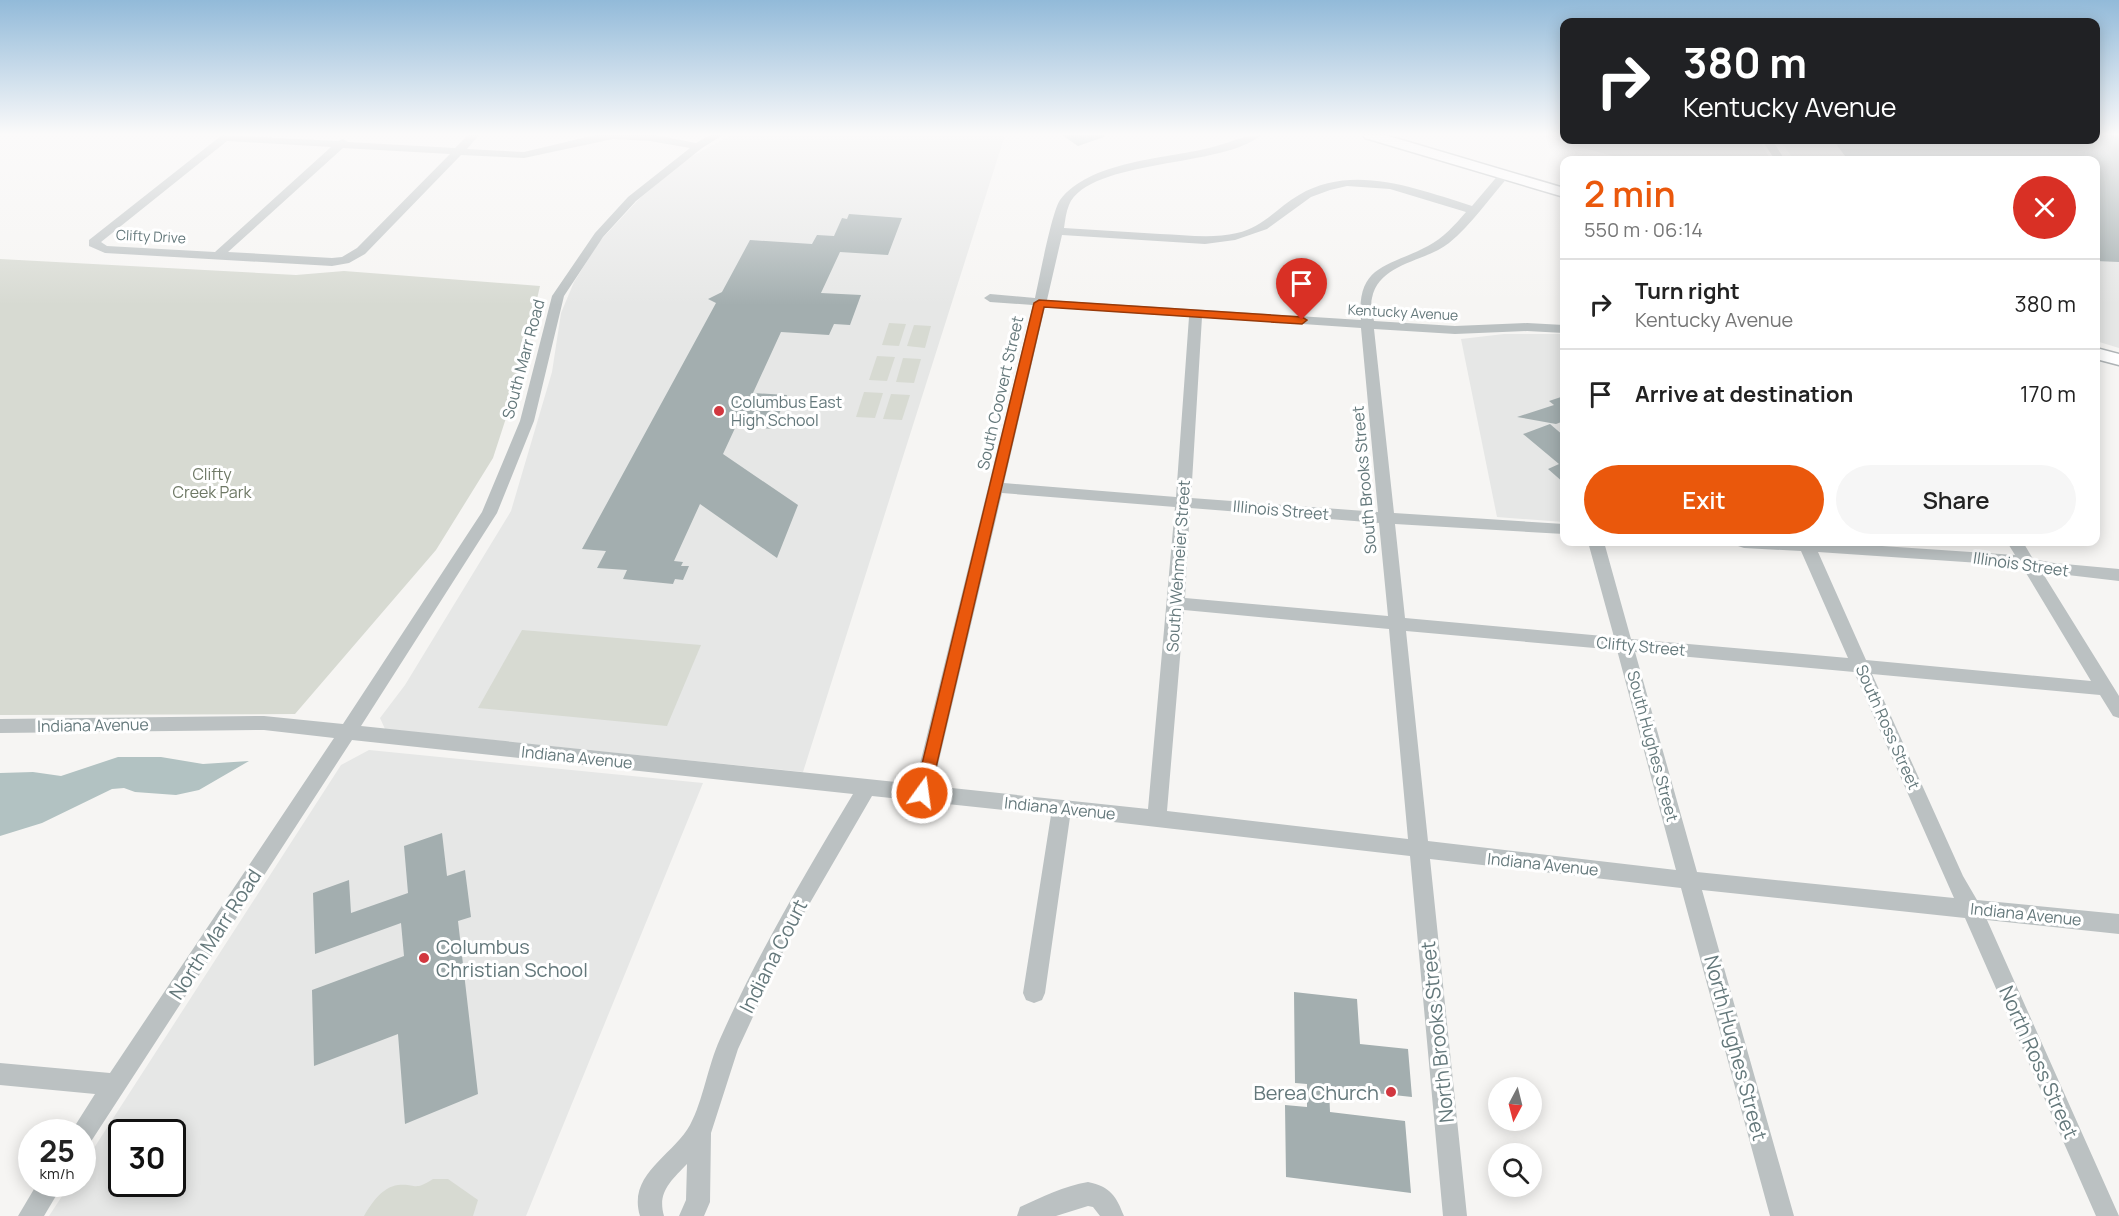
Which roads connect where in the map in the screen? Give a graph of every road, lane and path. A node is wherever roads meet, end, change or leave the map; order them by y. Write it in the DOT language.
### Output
graph roads {
  1 [pos="157,192"];
  2 [pos="288,192"];
  3 [pos="419,192"];
  4 [pos="641,192"];
  5 [pos="1071,192"];
  6 [pos="1314,192"];
  7 [pos="1413,192"];
  8 [pos="1489,192"];
  9 [pos="1472,210"];
  10 [pos="1057,231"];
  11 [pos="218,255"];
  12 [pos="990,298"];
  13 [pos="1039,303"];
  14 [pos="1196,314"];
  15 [pos="1368,324"];
  16 [pos="1560,329"];
  17 [pos="2100,354"];
  18 [pos="2119,360"];
  19 [pos="997,488"];
  20 [pos="1182,502"];
  21 [pos="1385,518"];
  22 [pos="1560,529"];
  23 [pos="1597,546"];
  24 [pos="1807,546"];
  25 [pos="2017,546"];
  26 [pos="2028,564"];
  27 [pos="2119,575"];
  28 [pos="1176,603"];
  29 [pos="1396,624"];
  30 [pos="1625,645"];
  31 [pos="1862,667"];
  32 [pos="2106,689"];
  33 [pos="2119,711"];
  34 [pos="0,726"];
  35 [pos="347,734"];
  36 [pos="867,788"];
  37 [pos="922,793"];
  38 [pos="1062,808"];
  39 [pos="1157,818"];
  40 [pos="1418,849"];
  41 [pos="1690,880"];
  42 [pos="1971,908"];
  43 [pos="2119,924"];
  44 [pos="1034,993"];
  45 [pos="0,1074"];
  46 [pos="115,1085"];
  47 [pos="93,1119"];
  48 [pos="699,1133"];
  49 [pos="42,1197"];
  50 [pos="30,1216"];
  51 [pos="652,1216"];
  52 [pos="691,1216"];
  53 [pos="1029,1216"];
  54 [pos="1112,1216"];
  55 [pos="1455,1216"];
  56 [pos="1782,1216"];
  57 [pos="2108,1216"];
  1 -- 11 [label="street, Clifty Drive"];
  2 -- 11 [label="street"];
  3 -- 11 [label="street, Clifty Drive"];
  4 -- 35 [label="street, South Marr Road"];
  5 -- 10 [label="street, South Coovert Street"];
  6 -- 10 [label="street"];
  7 -- 9 [label="street"];
  8 -- 9 [label="street, South Brooks Street"];
  9 -- 15 [label="street, South Brooks Street"];
  10 -- 13 [label="street, South Coovert Street"];
  12 -- 13 [label="street, Kentucky Avenue"];
  13 -- 14 [label="street, Kentucky Avenue"];
  13 -- 19 [label="street, South Coovert Street"];
  14 -- 15 [label="street, Kentucky Avenue"];
  14 -- 20 [label="street, South Wehmeier Street"];
  15 -- 16 [label="street, Kentucky Avenue"];
  15 -- 21 [label="street, South Brooks Street"];
  17 -- 18 [label="highway"];
  19 -- 20 [label="street, Illinois Street"];
  19 -- 37 [label="street, South Coovert Street"];
  20 -- 21 [label="street, Illinois Street"];
  20 -- 28 [label="street, South Wehmeier Street"];
  21 -- 22 [label="street, Illinois Street"];
  21 -- 29 [label="street, South Brooks Street"];
  23 -- 30 [label="street, South Hughes Street"];
  24 -- 26 [label="street, Illinois Street"];
  24 -- 31 [label="street, South Ross Street"];
  25 -- 26 [label="street"];
  26 -- 27 [label="street, Illinois Street"];
  26 -- 32 [label="street"];
  28 -- 29 [label="street, Clifty Street"];
  28 -- 39 [label="street, South Wehmeier Street"];
  29 -- 30 [label="street, Clifty Street"];
  29 -- 40 [label="street, South Brooks Street"];
  30 -- 31 [label="street, Clifty Street"];
  30 -- 41 [label="street, South Hughes Street"];
  31 -- 32 [label="street, Clifty Street"];
  31 -- 42 [label="street, South Ross Street"];
  32 -- 33 [label="street"];
  34 -- 35 [label="street, Indiana Avenue"];
  35 -- 36 [label="street, Indiana Avenue"];
  35 -- 46 [label="street, North Marr Road"];
  36 -- 37 [label="street, Indiana Avenue"];
  36 -- 48 [label="street, Indiana Court"];
  37 -- 38 [label="street, Indiana Avenue"];
  38 -- 39 [label="street, Indiana Avenue"];
  38 -- 44 [label="street"];
  39 -- 40 [label="street, Indiana Avenue"];
  40 -- 41 [label="street, Indiana Avenue"];
  40 -- 55 [label="street, North Brooks Street"];
  41 -- 42 [label="street, Indiana Avenue"];
  41 -- 56 [label="street, North Hughes Street"];
  42 -- 43 [label="street, Indiana Avenue"];
  42 -- 57 [label="street, North Ross Street"];
  45 -- 46 [label="street"];
  46 -- 47 [label="street, North Marr Road"];
  48 -- 51 [label="street, Indiana Court"];
  48 -- 52 [label="street, Indiana Court"];
  49 -- 50 [label="street"];
  53 -- 54 [label="street"];
}
